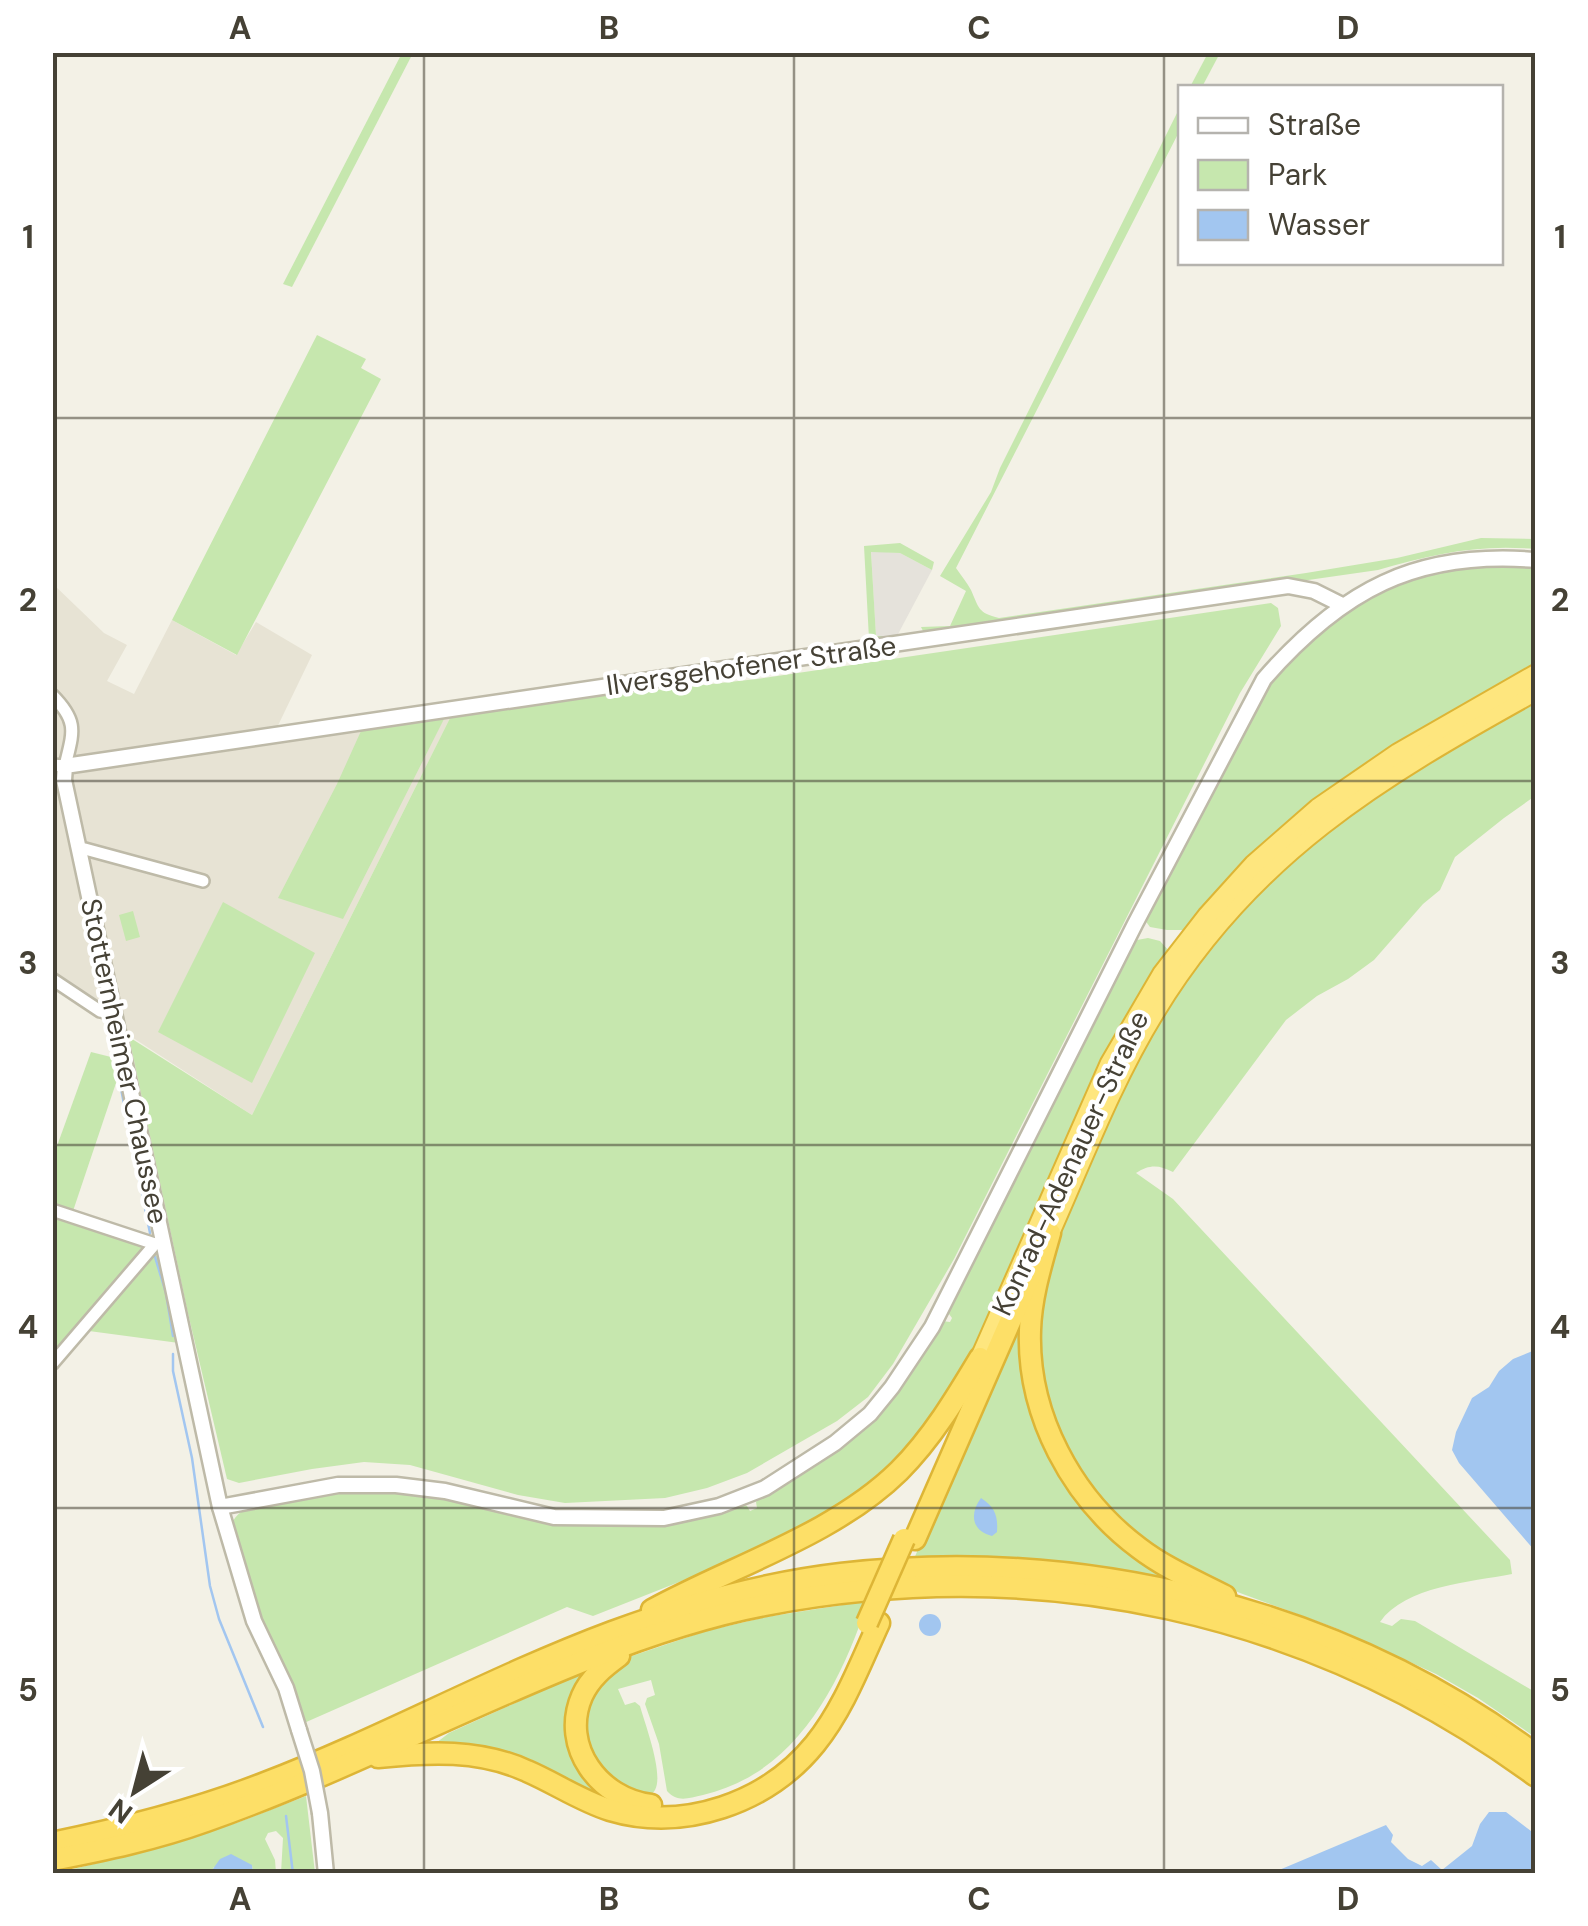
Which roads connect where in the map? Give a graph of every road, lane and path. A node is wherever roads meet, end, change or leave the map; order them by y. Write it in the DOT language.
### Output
graph roads {
  1 [pos="1536,560"];
  2 [pos="1342,605"];
  3 [pos="1536,674"];
  4 [pos="1536,691"];
  5 [pos="52,696"];
  6 [pos="59,766"];
  7 [pos="79,850"];
  8 [pos="203,882"];
  9 [pos="52,979"];
  10 [pos="115,1014"];
  11 [pos="52,1210"];
  12 [pos="1050,1233"];
  13 [pos="160,1243"];
  14 [pos="980,1358"];
  15 [pos="52,1364"];
  16 [pos="220,1507"];
  17 [pos="909,1539"];
  18 [pos="1262,1616"];
  19 [pos="873,1623"];
  20 [pos="612,1632"];
  21 [pos="637,1641"];
  22 [pos="1536,1755"];
  23 [pos="361,1759"];
  24 [pos="1536,1776"];
  25 [pos="52,1843"];
  26 [pos="52,1860"];
  27 [pos="326,1874"];
  1 -- 2 [label="street"];
  2 -- 6 [label="street, Ilversgehofener Straße"];
  2 -- 16 [label="street"];
  3 -- 14 [label="highway, Konrad-Adenauer-Straße"];
  4 -- 12 [label="highway, Konrad-Adenauer-Straße"];
  5 -- 6 [label="street"];
  6 -- 7 [label="street, Stotternheimer Chaussee"];
  7 -- 8 [label="street, Stotternheimer Chaussee"];
  7 -- 10 [label="street, Stotternheimer Chaussee"];
  9 -- 10 [label="street"];
  10 -- 13 [label="street, Stotternheimer Chaussee"];
  11 -- 13 [label="street"];
  12 -- 17 [label="highway"];
  12 -- 18 [label="highway"];
  13 -- 15 [label="street"];
  13 -- 16 [label="street, Stotternheimer Chaussee"];
  14 -- 17 [label="highway"];
  14 -- 20 [label="highway"];
  16 -- 27 [label="street, Stotternheimer Chaussee, bridge"];
  17 -- 19 [label="highway, bridge"];
  18 -- 20 [label="highway"];
  18 -- 22 [label="highway"];
  19 -- 21 [label="highway"];
  19 -- 23 [label="highway"];
  20 -- 25 [label="highway"];
  21 -- 23 [label="highway"];
  21 -- 24 [label="highway"];
  23 -- 26 [label="highway"];
}
